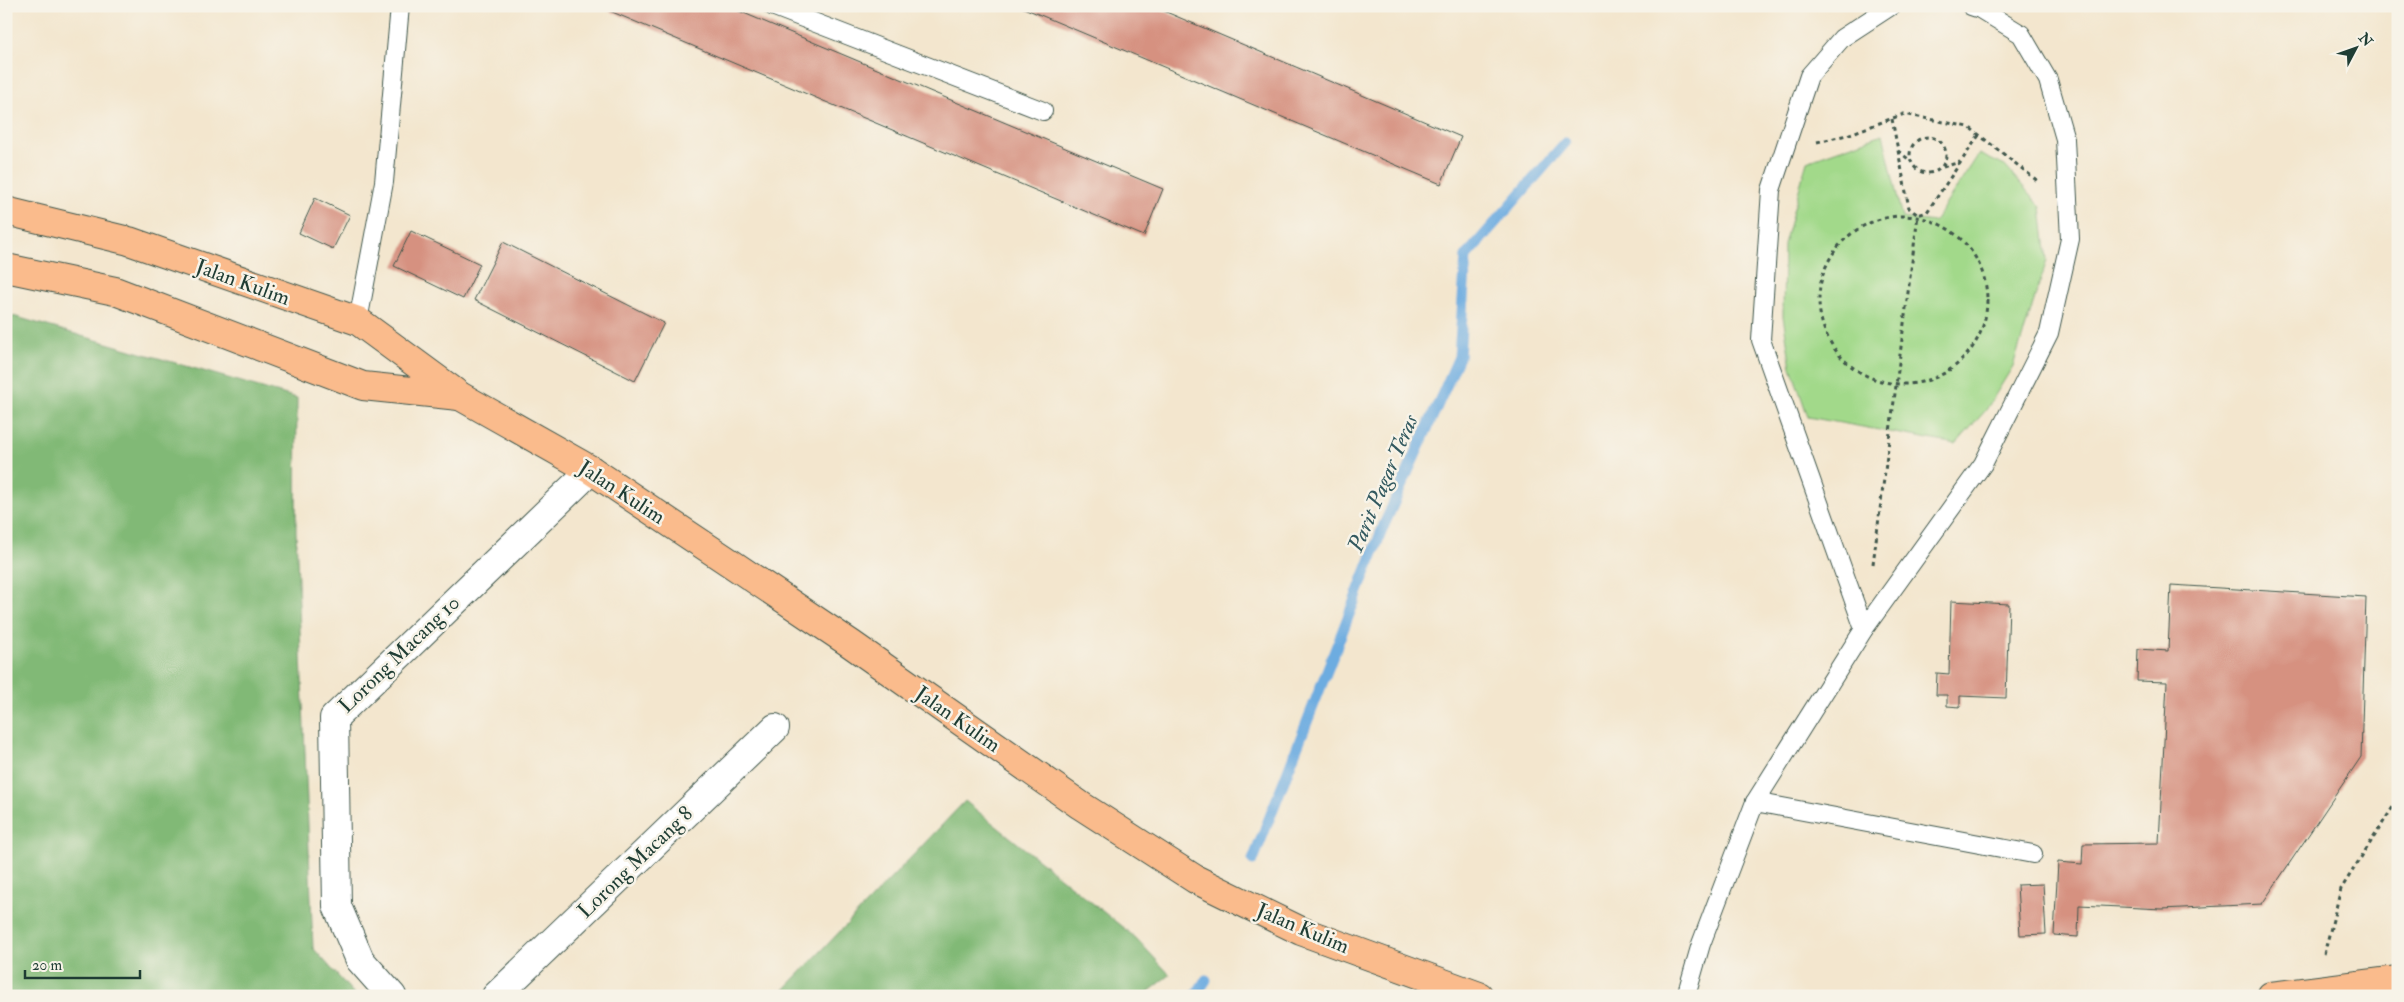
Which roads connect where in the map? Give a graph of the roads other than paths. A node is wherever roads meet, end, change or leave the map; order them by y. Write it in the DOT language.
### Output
graph roads {
  1 [pos="400,6"];
  2 [pos="772,6"];
  3 [pos="1891,6"];
  4 [pos="1971,6"];
  5 [pos="1043,111"];
  6 [pos="6,211"];
  7 [pos="6,268"];
  8 [pos="358,321"];
  9 [pos="460,396"];
  10 [pos="591,470"];
  11 [pos="1864,629"];
  12 [pos="775,728"];
  13 [pos="1755,802"];
  14 [pos="2033,854"];
  15 [pos="2398,980"];
  16 [pos="392,996"];
  17 [pos="496,996"];
  18 [pos="1478,996"];
  19 [pos="1686,996"];
  20 [pos="2271,996"];
  1 -- 8 [label="lane"];
  2 -- 5 [label="lane"];
  3 -- 11 [label="lane"];
  4 -- 11 [label="lane"];
  6 -- 8 [label="main road, Jalan Kulim"];
  7 -- 9 [label="main road, Jalan Kulim"];
  8 -- 9 [label="main road, Jalan Kulim"];
  9 -- 10 [label="main road, Jalan Kulim"];
  10 -- 16 [label="street, Lorong Macang 10"];
  10 -- 18 [label="main road, Jalan Kulim"];
  11 -- 13 [label="lane"];
  12 -- 17 [label="street, Lorong Macang 8"];
  13 -- 14 [label="lane"];
  13 -- 19 [label="lane"];
  15 -- 20 [label="main road"];
}
